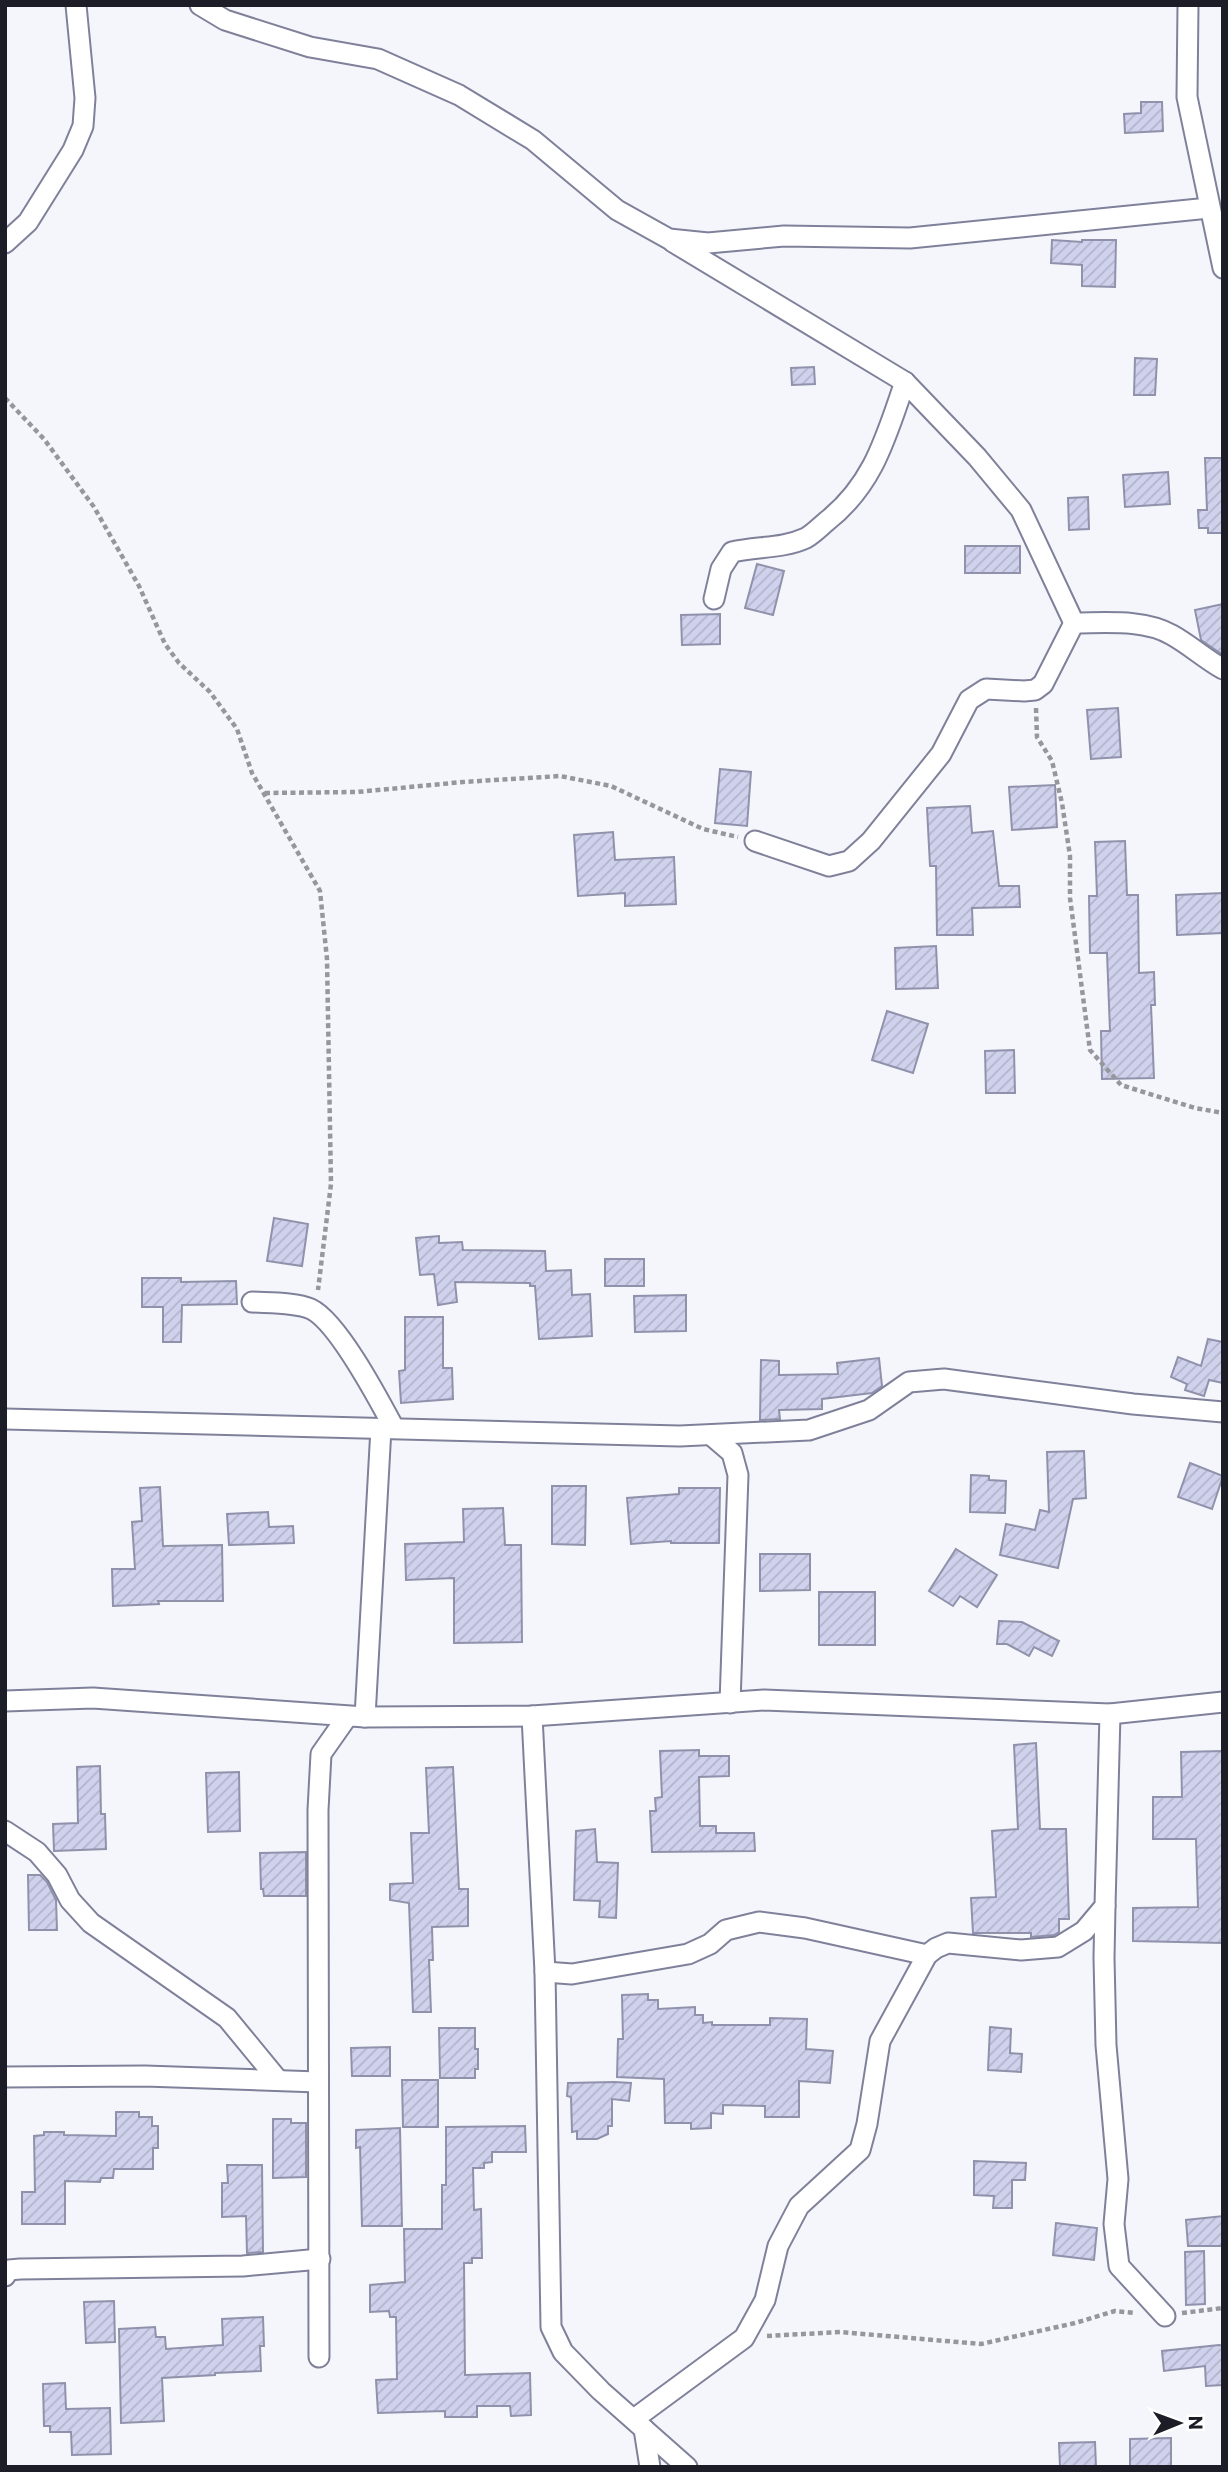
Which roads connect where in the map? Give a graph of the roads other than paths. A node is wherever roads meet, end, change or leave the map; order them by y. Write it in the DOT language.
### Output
graph roads {
  1 [pos="76,5"];
  2 [pos="200,5"];
  3 [pos="1188,5"];
  4 [pos="1209,208"];
  5 [pos="669,239"];
  6 [pos="5,243"];
  7 [pos="1223,268"];
  8 [pos="905,382"];
  9 [pos="713,599"];
  10 [pos="1074,623"];
  11 [pos="1223,669"];
  12 [pos="755,841"];
  13 [pos="252,1302"];
  14 [pos="1223,1412"];
  15 [pos="5,1419"];
  16 [pos="388,1428"];
  17 [pos="711,1435"];
  18 [pos="5,1700"];
  19 [pos="1223,1702"];
  20 [pos="730,1703"];
  21 [pos="1110,1714"];
  22 [pos="532,1716"];
  23 [pos="356,1717"];
  24 [pos="5,1831"];
  25 [pos="1105,1906"];
  26 [pos="927,1955"];
  27 [pos="545,1972"];
  28 [pos="5,2077"];
  29 [pos="278,2080"];
  30 [pos="318,2082"];
  31 [pos="320,2259"];
  32 [pos="7,2272"];
  33 [pos="1165,2316"];
  34 [pos="319,2357"];
  35 [pos="639,2424"];
  36 [pos="684,2465"];
  37 [pos="650,2467"];
  1 -- 6 [label="street"];
  2 -- 5 [label="street"];
  3 -- 4 [label="street"];
  4 -- 5 [label="street"];
  4 -- 7 [label="street"];
  5 -- 8 [label="street"];
  8 -- 9 [label="street"];
  8 -- 10 [label="street"];
  10 -- 11 [label="street"];
  10 -- 12 [label="street"];
  13 -- 16 [label="street"];
  14 -- 17 [label="street"];
  15 -- 16 [label="street"];
  16 -- 17 [label="street"];
  16 -- 23 [label="street"];
  17 -- 20 [label="street"];
  18 -- 23 [label="street"];
  19 -- 21 [label="street"];
  20 -- 21 [label="street"];
  20 -- 22 [label="street"];
  21 -- 25 [label="street"];
  22 -- 23 [label="street"];
  22 -- 27 [label="street"];
  23 -- 30 [label="street"];
  24 -- 29 [label="street"];
  25 -- 26 [label="street"];
  25 -- 33 [label="street"];
  26 -- 27 [label="street"];
  26 -- 35 [label="street"];
  27 -- 35 [label="street"];
  28 -- 29 [label="street"];
  29 -- 30 [label="street"];
  30 -- 31 [label="street"];
  31 -- 32 [label="street"];
  31 -- 34 [label="street"];
  35 -- 36 [label="street"];
  35 -- 37 [label="street"];
}
